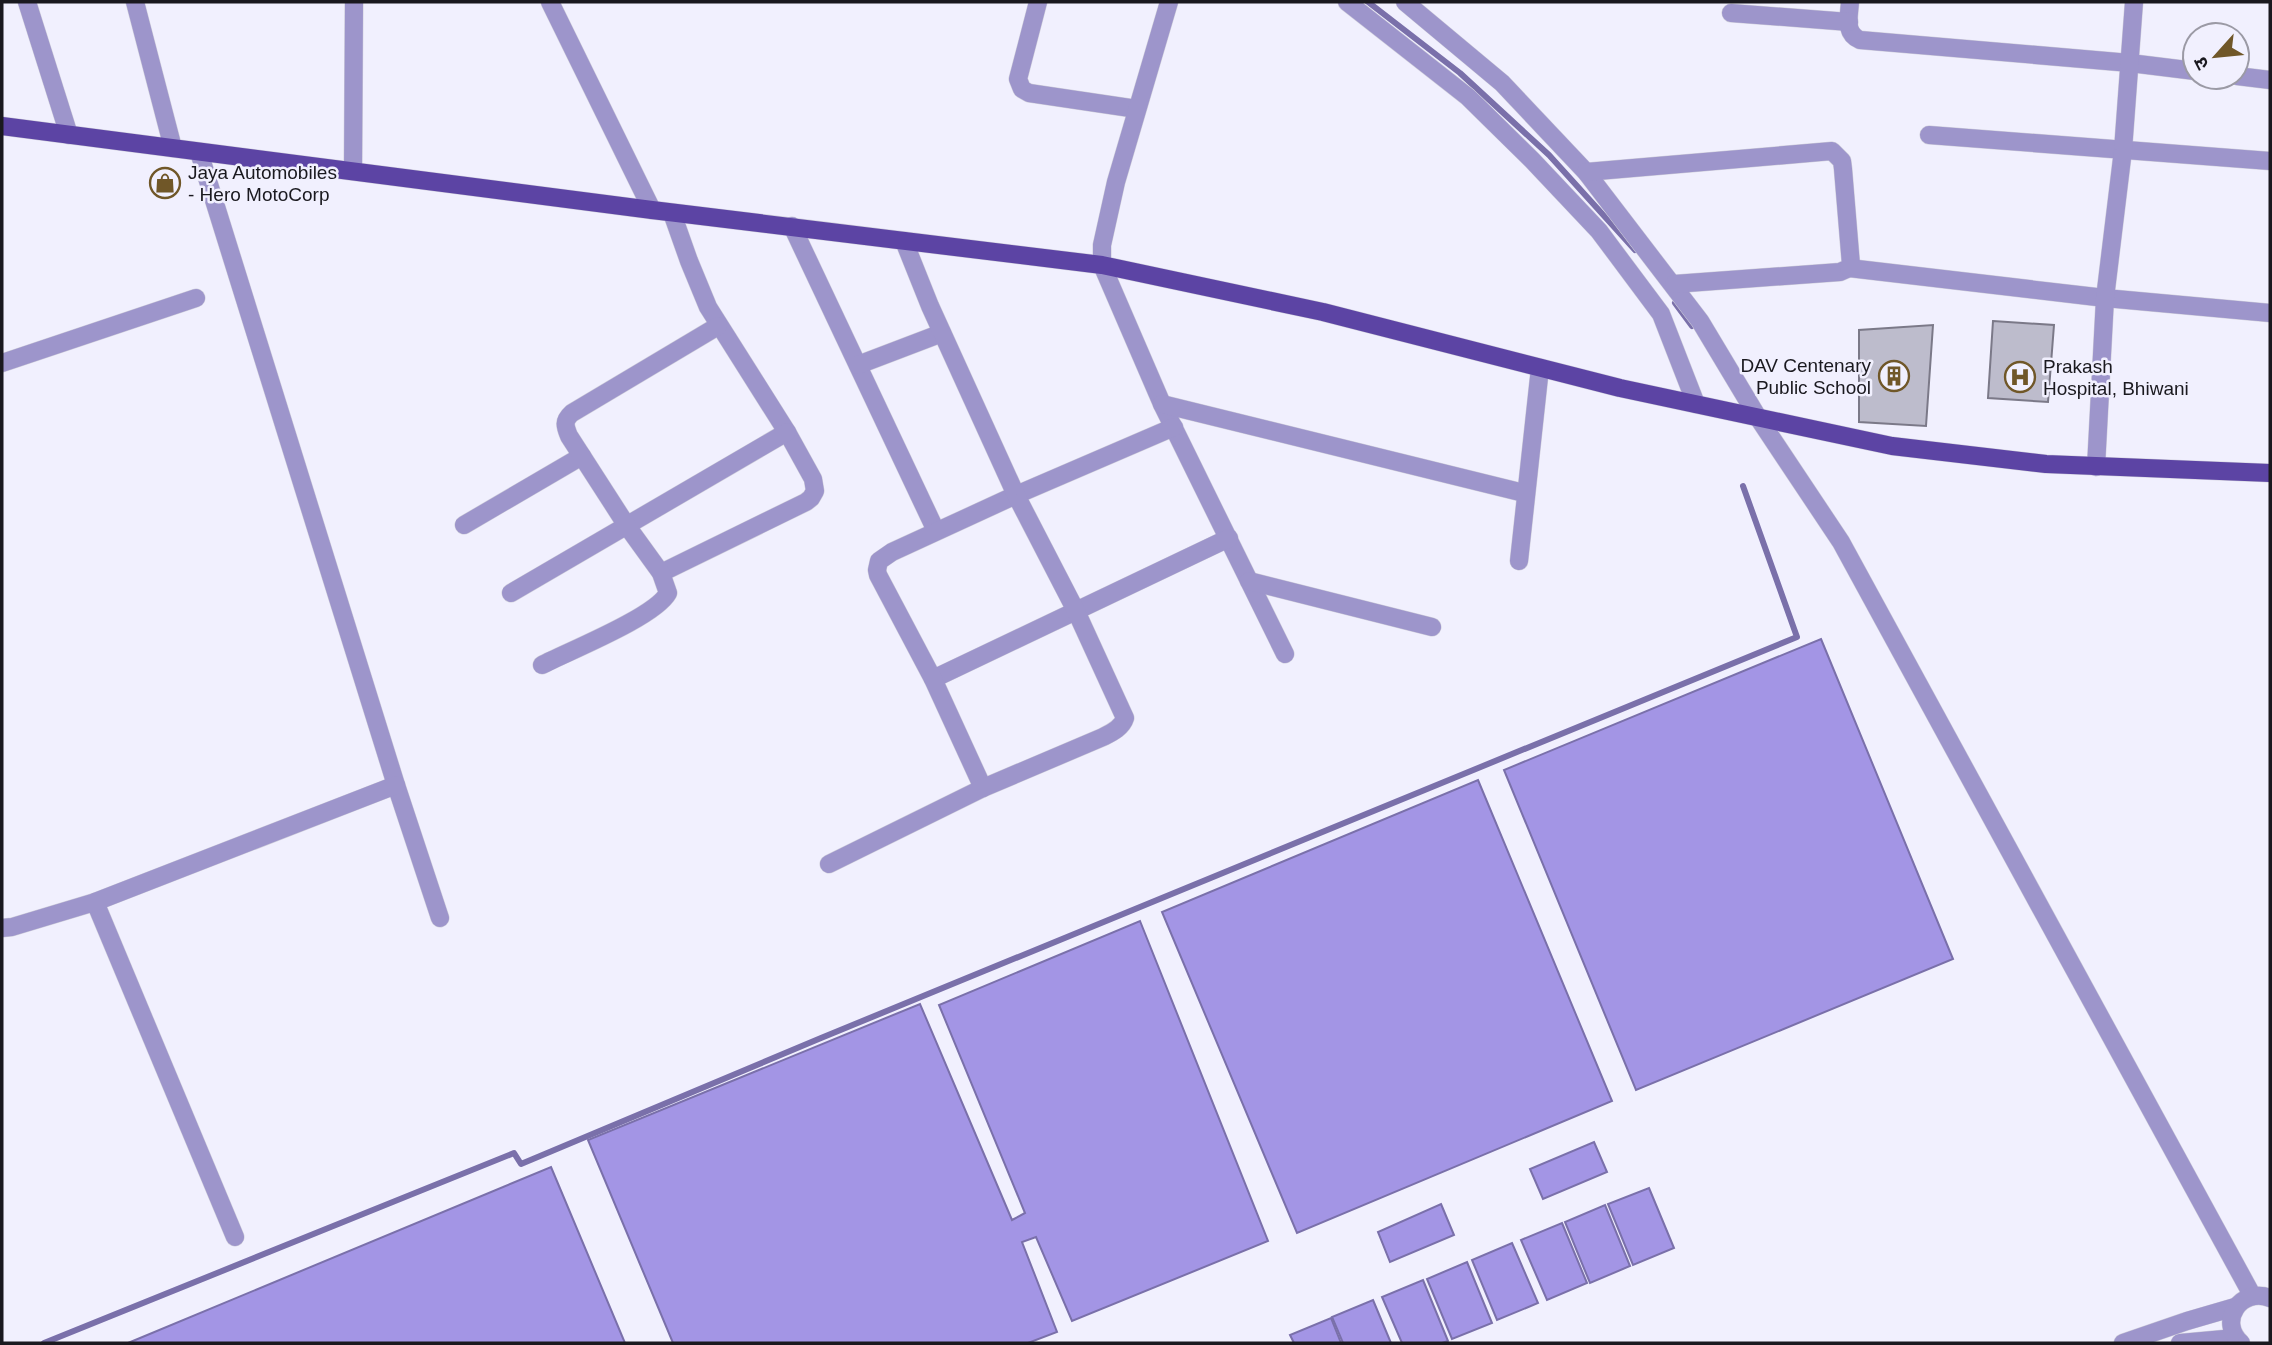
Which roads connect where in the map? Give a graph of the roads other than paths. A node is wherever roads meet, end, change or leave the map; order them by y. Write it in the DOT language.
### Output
graph roads {
  1 [pos="27,2"];
  2 [pos="135,2"];
  3 [pos="354,2"];
  4 [pos="550,2"];
  5 [pos="1038,2"];
  6 [pos="1170,2"];
  7 [pos="1347,2"];
  8 [pos="1405,2"];
  9 [pos="1850,2"];
  10 [pos="2134,2"];
  11 [pos="1731,13"];
  12 [pos="1849,22"];
  13 [pos="2130,63"];
  14 [pos="2181,69"];
  15 [pos="2251,78"];
  16 [pos="2270,80"];
  17 [pos="1137,109"];
  18 [pos="2,126"];
  19 [pos="69,135"];
  20 [pos="1929,135"];
  21 [pos="173,148"];
  22 [pos="2123,150"];
  23 [pos="199,152"];
  24 [pos="2270,161"];
  25 [pos="354,171"];
  26 [pos="1586,172"];
  27 [pos="652,210"];
  28 [pos="673,213"];
  29 [pos="792,226"];
  30 [pos="904,241"];
  31 [pos="1102,265"];
  32 [pos="1849,268"];
  33 [pos="1674,284"];
  34 [pos="196,298"];
  35 [pos="2105,298"];
  36 [pos="2270,313"];
  37 [pos="719,326"];
  38 [pos="942,333"];
  39 [pos="2,363"];
  40 [pos="858,365"];
  41 [pos="1540,368"];
  42 [pos="1162,404"];
  43 [pos="1696,404"];
  44 [pos="1757,416"];
  45 [pos="1174,427"];
  46 [pos="787,432"];
  47 [pos="582,456"];
  48 [pos="2096,467"];
  49 [pos="2270,473"];
  50 [pos="1524,493"];
  51 [pos="1016,495"];
  52 [pos="464,526"];
  53 [pos="627,526"];
  54 [pos="936,531"];
  55 [pos="1228,538"];
  56 [pos="1519,561"];
  57 [pos="661,573"];
  58 [pos="1250,581"];
  59 [pos="511,593"];
  60 [pos="1076,611"];
  61 [pos="1432,627"];
  62 [pos="1285,654"];
  63 [pos="542,665"];
  64 [pos="933,679"];
  65 [pos="396,785"];
  66 [pos="983,788"];
  67 [pos="829,864"];
  68 [pos="95,902"];
  69 [pos="440,918"];
  70 [pos="2,928"];
  71 [pos="235,1237"];
  72 [pos="2261,1297"];
  73 [pos="2235,1307"];
  74 [pos="2238,1341"];
  75 [pos="2123,1343"];
  76 [pos="2180,1343"];
  1 -- 19 [label="street"];
  2 -- 21 [label="street"];
  3 -- 25 [label="street"];
  4 -- 27 [label="street"];
  5 -- 17 [label="street"];
  6 -- 17 [label="street"];
  7 -- 43 [label="street"];
  8 -- 26 [label="street"];
  9 -- 12 [label="street"];
  10 -- 13 [label="street"];
  11 -- 12 [label="street"];
  12 -- 13 [label="street"];
  13 -- 14 [label="street"];
  13 -- 22 [label="street"];
  15 -- 16 [label="street"];
  17 -- 31 [label="street"];
  18 -- 19 [label="main road"];
  19 -- 21 [label="main road"];
  20 -- 22 [label="street"];
  21 -- 23 [label="main road"];
  22 -- 24 [label="street"];
  22 -- 35 [label="street"];
  23 -- 25 [label="main road"];
  23 -- 65 [label="street"];
  25 -- 27 [label="main road"];
  26 -- 32 [label="street"];
  26 -- 33 [label="street"];
  27 -- 28 [label="main road"];
  28 -- 29 [label="main road"];
  28 -- 37 [label="street"];
  29 -- 30 [label="main road"];
  29 -- 40 [label="street"];
  30 -- 31 [label="main road"];
  30 -- 38 [label="street"];
  31 -- 41 [label="main road"];
  31 -- 42 [label="street"];
  32 -- 33 [label="street"];
  32 -- 35 [label="street"];
  33 -- 44 [label="street"];
  34 -- 39 [label="street"];
  35 -- 36 [label="street"];
  35 -- 48 [label="street"];
  37 -- 46 [label="street"];
  37 -- 47 [label="street"];
  38 -- 40 [label="street"];
  38 -- 51 [label="street"];
  40 -- 54 [label="street"];
  41 -- 43 [label="main road"];
  41 -- 50 [label="street"];
  42 -- 45 [label="street"];
  42 -- 50 [label="street"];
  43 -- 44 [label="main road"];
  44 -- 48 [label="main road"];
  44 -- 72 [label="street"];
  45 -- 51 [label="street"];
  45 -- 55 [label="street"];
  46 -- 53 [label="street"];
  46 -- 57 [label="street"];
  47 -- 52 [label="street"];
  47 -- 53 [label="street"];
  48 -- 49 [label="main road"];
  50 -- 56 [label="street"];
  51 -- 54 [label="street"];
  51 -- 60 [label="street"];
  53 -- 57 [label="street"];
  53 -- 59 [label="street"];
  54 -- 64 [label="street"];
  55 -- 58 [label="street"];
  55 -- 60 [label="street"];
  57 -- 63 [label="street"];
  58 -- 61 [label="street"];
  58 -- 62 [label="street"];
  60 -- 64 [label="street"];
  60 -- 66 [label="street"];
  64 -- 66 [label="street"];
  65 -- 68 [label="street"];
  65 -- 69 [label="street"];
  66 -- 67 [label="street"];
  68 -- 70 [label="street"];
  68 -- 71 [label="street"];
  72 -- 73 [label="street"];
  73 -- 74 [label="street"];
  73 -- 75 [label="street"];
  74 -- 76 [label="street"];
}
